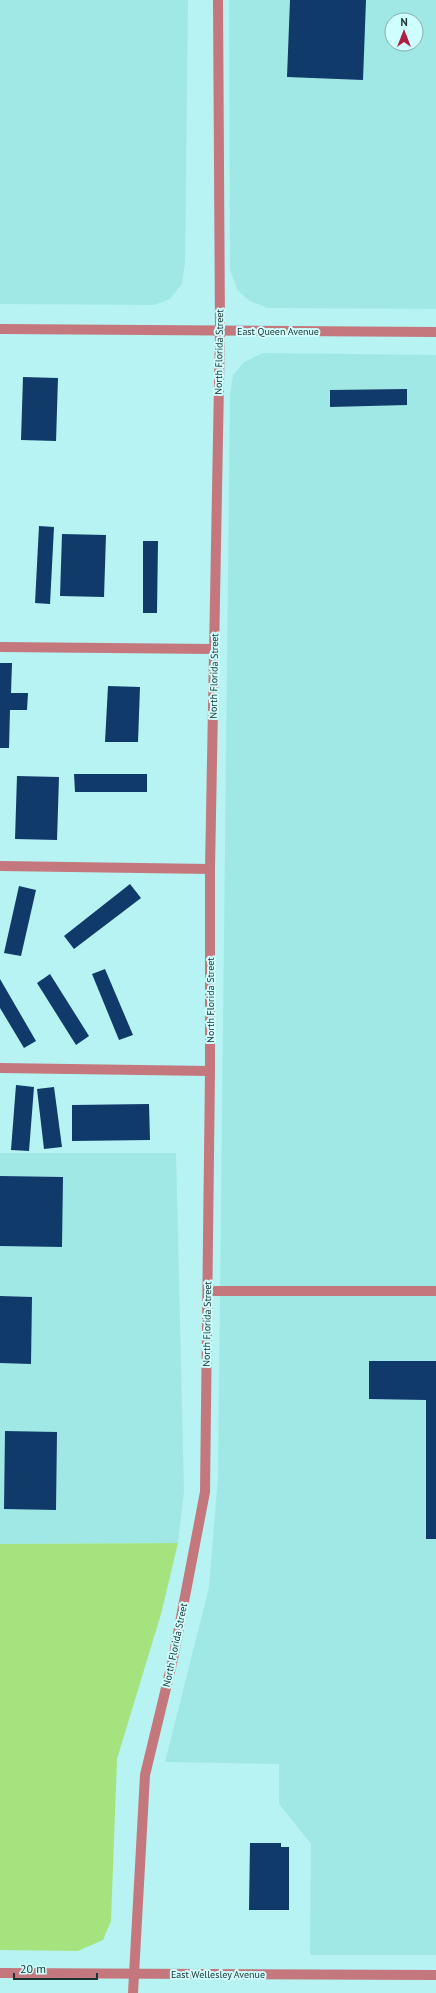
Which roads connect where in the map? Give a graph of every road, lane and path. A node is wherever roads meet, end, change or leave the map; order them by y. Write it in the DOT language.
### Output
graph roads {
  1 [pos="218,0"];
  2 [pos="0,329"];
  3 [pos="220,330"];
  4 [pos="436,332"];
  5 [pos="0,647"];
  6 [pos="214,649"];
  7 [pos="0,866"];
  8 [pos="210,869"];
  9 [pos="0,1068"];
  10 [pos="210,1071"];
  11 [pos="208,1290"];
  12 [pos="436,1291"];
  13 [pos="0,1973"];
  14 [pos="133,1973"];
  15 [pos="436,1975"];
  16 [pos="133,1993"];
  1 -- 3 [label="street, North Florida Street"];
  2 -- 3 [label="street, East Queen Avenue"];
  3 -- 4 [label="street, East Queen Avenue"];
  3 -- 6 [label="street, North Florida Street"];
  5 -- 6 [label="street"];
  6 -- 8 [label="street, North Florida Street"];
  7 -- 8 [label="street"];
  8 -- 10 [label="street, North Florida Street"];
  9 -- 10 [label="street"];
  10 -- 11 [label="street, North Florida Street"];
  11 -- 12 [label="street"];
  11 -- 14 [label="street, North Florida Street"];
  13 -- 14 [label="street, East Wellesley Avenue"];
  14 -- 15 [label="street, East Wellesley Avenue"];
  14 -- 16 [label="street, North Florida Street"];
}
